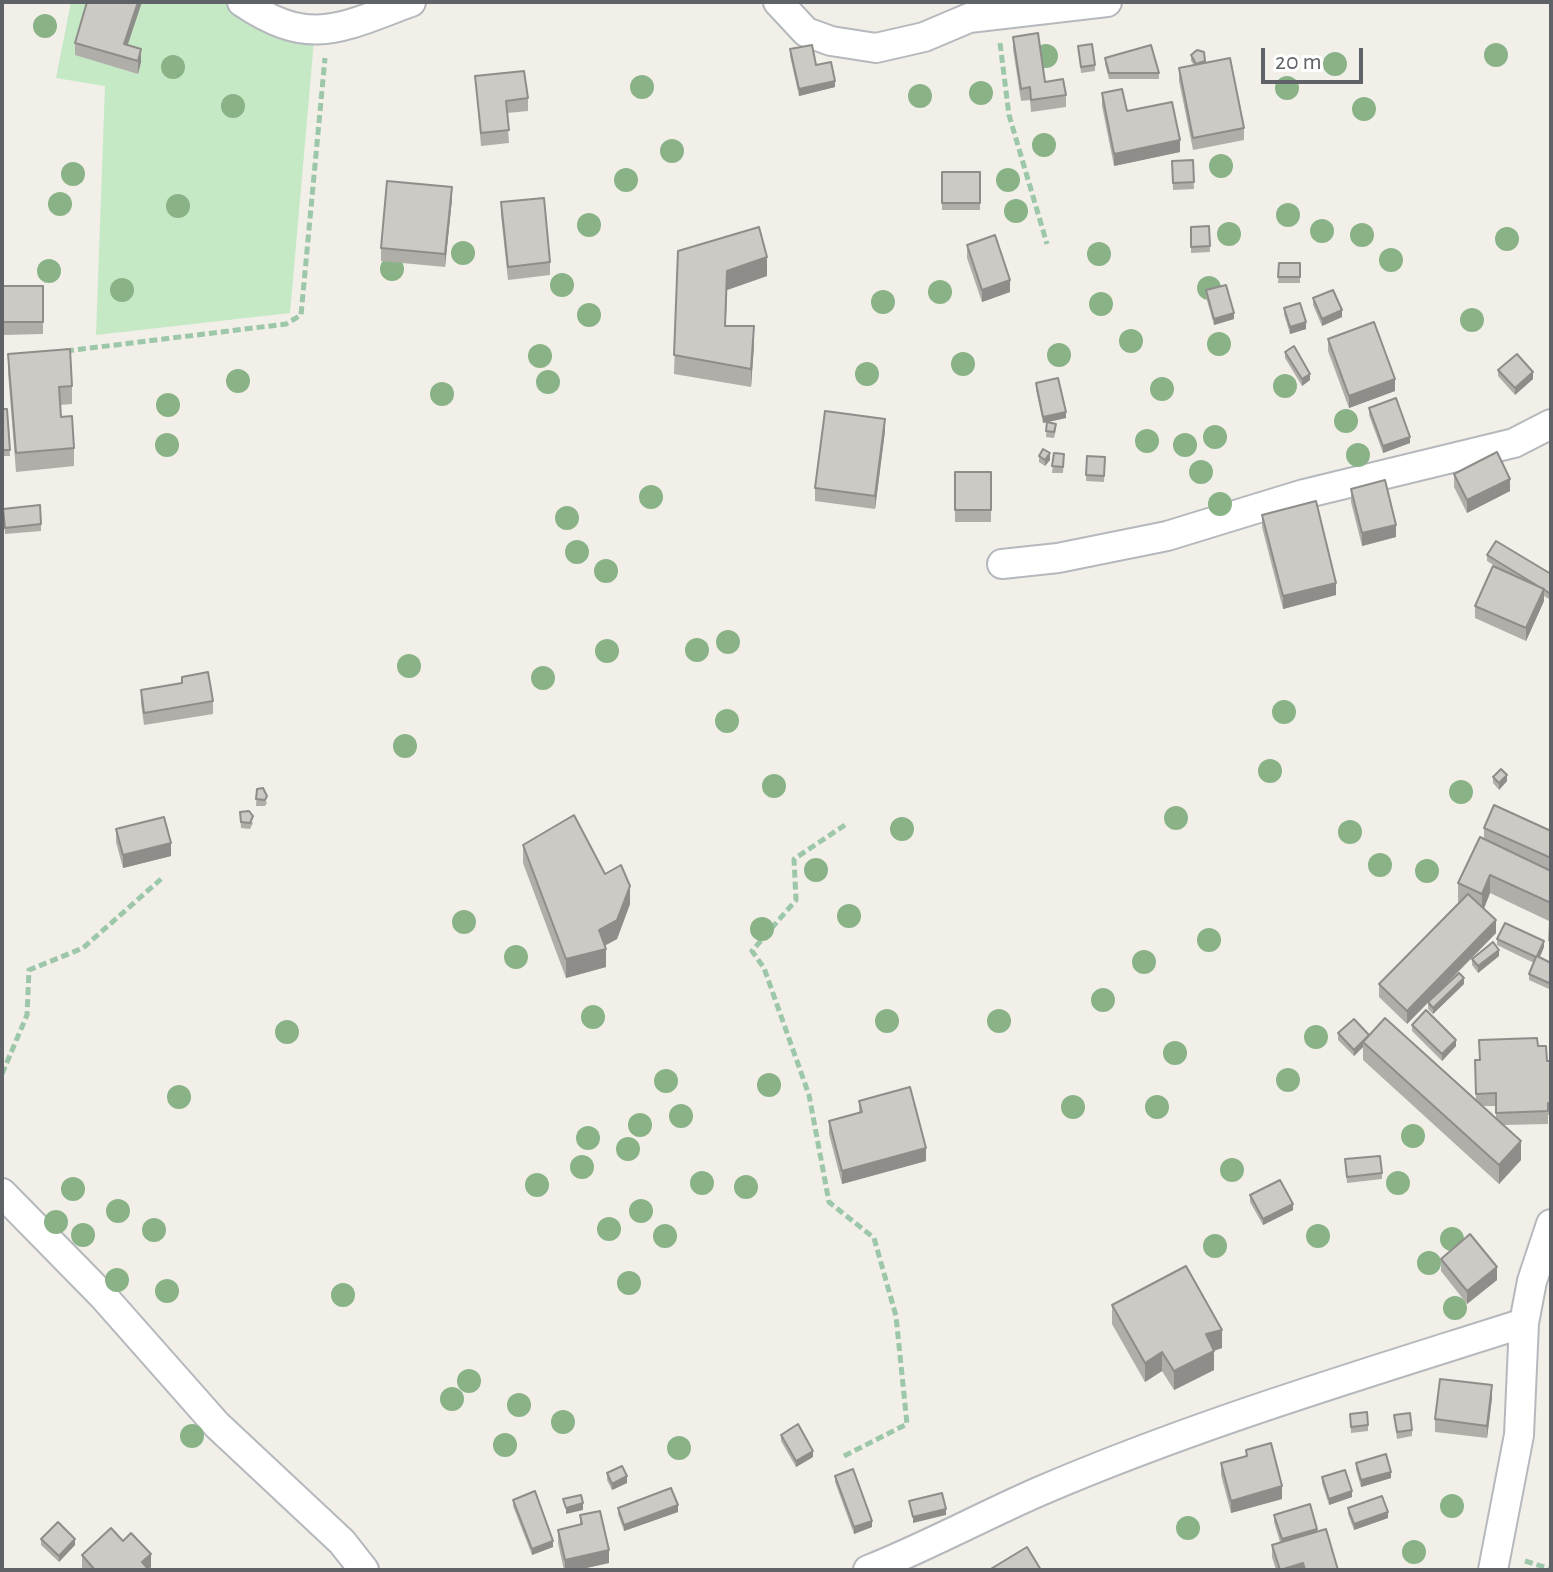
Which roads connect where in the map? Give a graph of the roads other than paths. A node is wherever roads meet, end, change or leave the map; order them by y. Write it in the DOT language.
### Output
graph roads {
  1 [pos="242,2"];
  2 [pos="411,2"];
  3 [pos="778,2"];
  4 [pos="1107,2"];
  5 [pos="1551,424"];
  6 [pos="1002,564"];
  7 [pos="2,1193"];
  8 [pos="1551,1224"];
  9 [pos="1542,1283"];
  10 [pos="1524,1323"];
  11 [pos="896,1565"];
  12 [pos="364,1570"];
  13 [pos="868,1570"];
  14 [pos="1493,1570"];
  1 -- 2 [label="street"];
  3 -- 4 [label="street"];
  5 -- 6 [label="street"];
  7 -- 12 [label="street"];
  8 -- 9 [label="street"];
  9 -- 10 [label="street"];
  10 -- 11 [label="street"];
  10 -- 14 [label="street"];
  11 -- 13 [label="street"];
}
